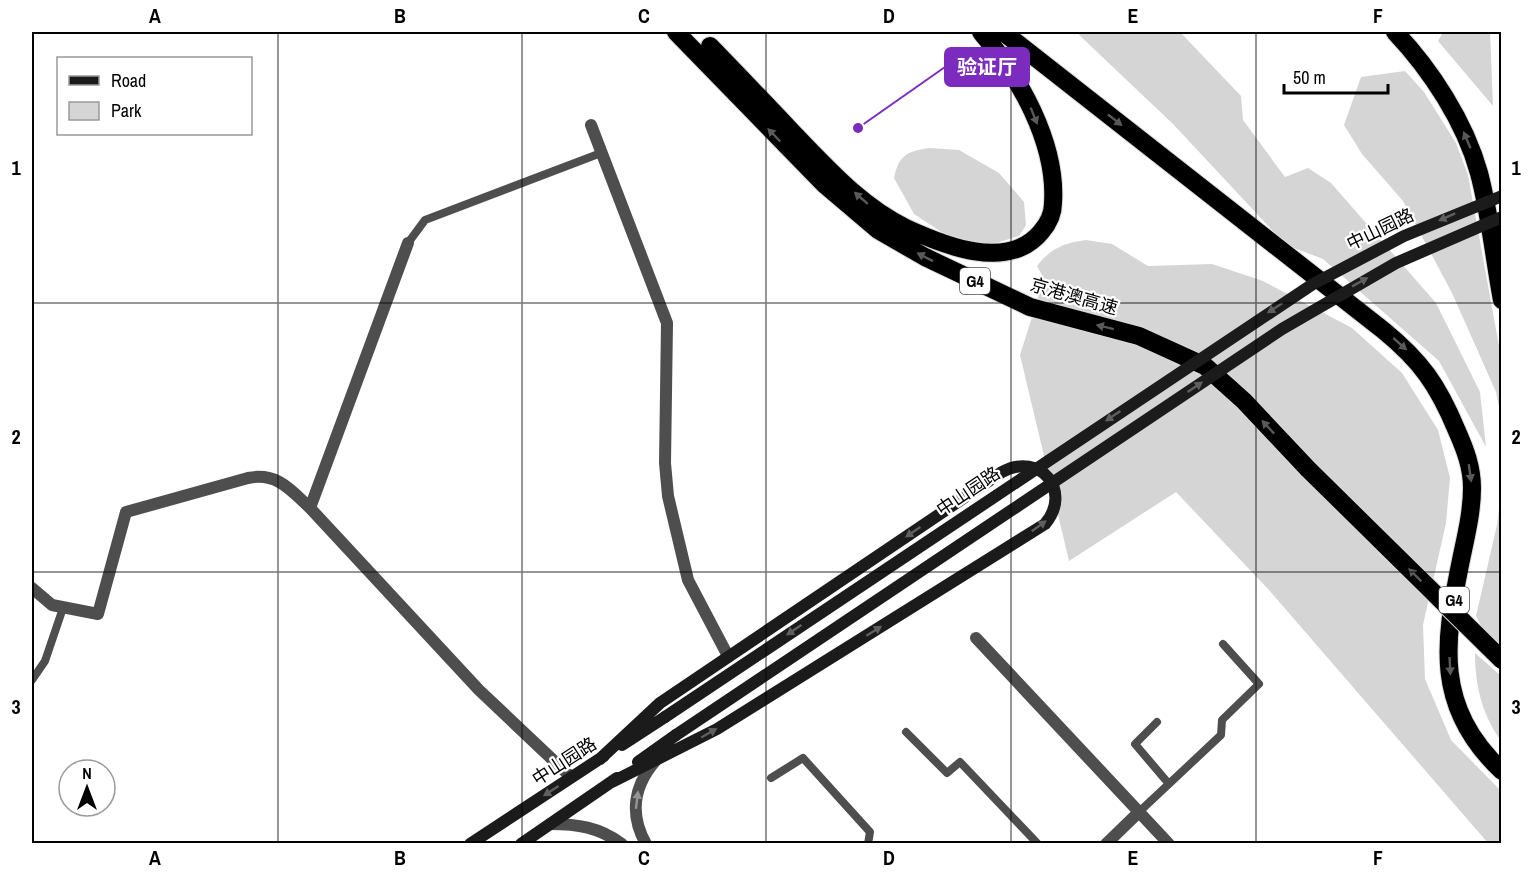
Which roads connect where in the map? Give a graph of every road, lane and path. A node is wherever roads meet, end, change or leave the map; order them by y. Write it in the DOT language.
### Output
graph roads {
  1 [pos="676,32"];
  2 [pos="981,32"];
  3 [pos="1003,32"];
  4 [pos="1395,32"];
  5 [pos="706,39"];
  6 [pos="739,98"];
  7 [pos="591,125"];
  8 [pos="602,153"];
  9 [pos="1502,196"];
  10 [pos="1502,217"];
  11 [pos="408,243"];
  12 [pos="1502,300"];
  13 [pos="310,508"];
  14 [pos="32,588"];
  15 [pos="63,608"];
  16 [pos="976,638"];
  17 [pos="1224,644"];
  18 [pos="728,656"];
  19 [pos="1502,660"];
  20 [pos="32,680"];
  21 [pos="1157,722"];
  22 [pos="906,732"];
  23 [pos="600,759"];
  24 [pos="657,760"];
  25 [pos="1502,771"];
  26 [pos="571,777"];
  27 [pos="771,778"];
  28 [pos="612,782"];
  29 [pos="1169,784"];
  30 [pos="1140,812"];
  31 [pos="550,824"];
  32 [pos="470,843"];
  33 [pos="521,843"];
  34 [pos="622,843"];
  35 [pos="646,843"];
  36 [pos="868,843"];
  37 [pos="1038,843"];
  38 [pos="1106,843"];
  39 [pos="1169,843"];
  1 -- 6 [label="highway, 京港澳高速 / G4"];
  2 -- 5 [label="highway, one-way"];
  3 -- 25 [label="highway, G4, one-way"];
  12 -- 4 [label="highway, one-way"];
  5 -- 6 [label="highway"];
  19 -- 6 [label="highway, 京港澳高速 / G4, one-way, bridge"];
  7 -- 8 [label="street"];
  8 -- 11 [label="lane"];
  8 -- 18 [label="street"];
  9 -- 23 [label="main road, 中山园路, one-way, bridge"];
  28 -- 10 [label="main road, 中山园路, one-way, bridge"];
  11 -- 13 [label="street"];
  13 -- 15 [label="street"];
  13 -- 26 [label="street"];
  14 -- 15 [label="street"];
  15 -- 20 [label="lane"];
  16 -- 30 [label="street"];
  17 -- 29 [label="lane"];
  18 -- 23 [label="main road"];
  24 -- 18 [label="main road, one-way"];
  21 -- 29 [label="lane"];
  22 -- 37 [label="lane"];
  23 -- 26 [label="main road, 中山园路"];
  24 -- 28 [label="main road"];
  35 -- 24 [label="street, one-way"];
  26 -- 32 [label="main road, 中山园路, one-way"];
  27 -- 36 [label="lane"];
  28 -- 31 [label="main road, 中山园路"];
  29 -- 30 [label="lane"];
  30 -- 38 [label="street"];
  30 -- 39 [label="street"];
  31 -- 33 [label="main road, 中山园路"];
  31 -- 34 [label="street"];
}
